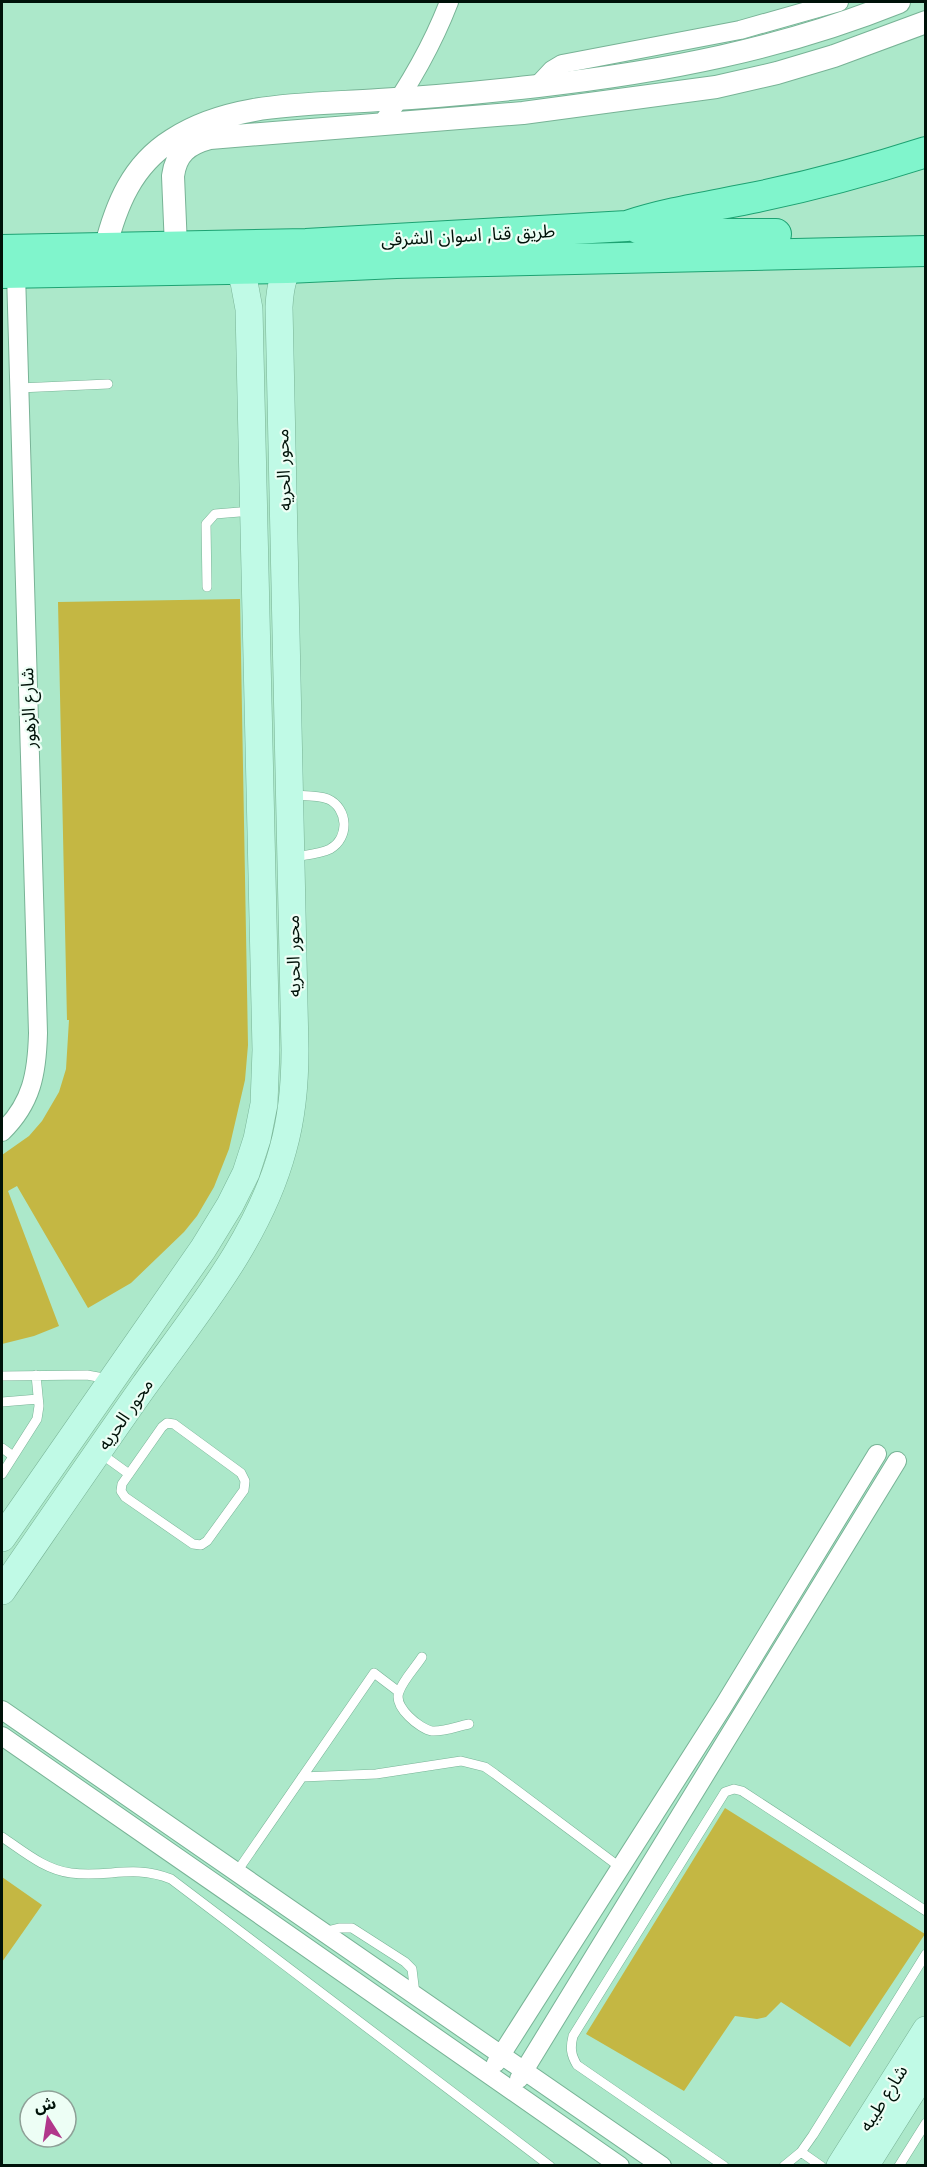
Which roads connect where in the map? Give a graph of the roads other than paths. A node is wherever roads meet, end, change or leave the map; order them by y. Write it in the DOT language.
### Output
graph roads {
  1 [pos="449,2"];
  2 [pos="839,2"];
  3 [pos="899,2"];
  4 [pos="926,22"];
  5 [pos="537,86"];
  6 [pos="399,99"];
  7 [pos="381,124"];
  8 [pos="197,135"];
  9 [pos="926,152"];
  10 [pos="627,226"];
  11 [pos="926,232"];
  12 [pos="306,244"];
  13 [pos="176,247"];
  14 [pos="105,249"];
  15 [pos="926,251"];
  16 [pos="233,258"];
  17 [pos="6,265"];
  18 [pos="287,268"];
  19 [pos="108,384"];
  20 [pos="19,388"];
  21 [pos="254,510"];
  22 [pos="207,588"];
  23 [pos="290,795"];
  24 [pos="291,857"];
  25 [pos="2,1132"];
  26 [pos="36,1375"];
  27 [pos="5,1376"];
  28 [pos="111,1380"];
  29 [pos="2,1386"];
  30 [pos="38,1399"];
  31 [pos="2,1402"];
  32 [pos="2,1448"];
  33 [pos="98,1452"];
  34 [pos="877,1454"];
  35 [pos="13,1456"];
  36 [pos="897,1461"];
  37 [pos="2,1474"];
  38 [pos="129,1474"];
  39 [pos="2,1538"];
  40 [pos="2,1591"];
  41 [pos="422,1657"];
  42 [pos="399,1692"];
  43 [pos="2,1710"];
  44 [pos="469,1724"];
  45 [pos="2,1736"];
  46 [pos="302,1777"];
  47 [pos="2,1838"];
  48 [pos="621,1868"];
  49 [pos="236,1873"];
  50 [pos="926,1911"];
  51 [pos="926,1954"];
  52 [pos="926,2031"];
  53 [pos="502,2055"];
  54 [pos="926,2069"];
  55 [pos="524,2070"];
  56 [pos="488,2075"];
  57 [pos="512,2091"];
  58 [pos="926,2123"];
  59 [pos="895,2134"];
  60 [pos="911,2145"];
  61 [pos="801,2152"];
  62 [pos="550,2166"];
  63 [pos="620,2166"];
  64 [pos="662,2166"];
  65 [pos="724,2166"];
  66 [pos="784,2166"];
  67 [pos="821,2166"];
  68 [pos="840,2166"];
  69 [pos="865,2166"];
  70 [pos="899,2166"];
  1 -- 6 [label="street"];
  2 -- 5 [label="street"];
  3 -- 5 [label="street"];
  4 -- 7 [label="street"];
  5 -- 6 [label="street"];
  6 -- 7 [label="street"];
  6 -- 8 [label="street"];
  7 -- 8 [label="street"];
  8 -- 13 [label="street"];
  8 -- 14 [label="street"];
  9 -- 10 [label="main road, طريق قنا, اسوان الشرقى"];
  10 -- 11 [label="main road"];
  10 -- 12 [label="main road, طريق قنا, اسوان الشرقى"];
  12 -- 16 [label="main road, طريق قنا, اسوان الشرقى"];
  12 -- 18 [label="main road, محور الحريه"];
  13 -- 14 [label="main road, طريق قنا, اسوان الشرقى"];
  13 -- 16 [label="main road, طريق قنا, اسوان الشرقى"];
  14 -- 17 [label="main road, طريق قنا, اسوان الشرقى"];
  15 -- 18 [label="main road, طريق قنا, اسوان الشرقى"];
  16 -- 17 [label="main road, طريق قنا, اسوان الشرقى"];
  16 -- 18 [label="main road, طريق قنا, اسوان الشرقى"];
  16 -- 21 [label="main road, محور الحريه"];
  17 -- 20 [label="street, شارع الزهور"];
  18 -- 23 [label="main road, محور الحريه"];
  19 -- 20 [label="lane"];
  20 -- 25 [label="street, شارع الزهور"];
  21 -- 22 [label="lane"];
  21 -- 28 [label="main road, محور الحريه"];
  23 -- 24 [label="main road, محور الحريه"];
  23 -- 24 [label="lane"];
  24 -- 33 [label="main road, محور الحريه"];
  26 -- 27 [label="lane"];
  26 -- 28 [label="lane"];
  26 -- 30 [label="lane"];
  27 -- 29 [label="lane"];
  28 -- 39 [label="main road, محور الحريه"];
  30 -- 31 [label="lane"];
  30 -- 35 [label="lane"];
  32 -- 35 [label="lane"];
  33 -- 38 [label="lane"];
  33 -- 40 [label="main road, محور الحريه"];
  34 -- 48 [label="street"];
  35 -- 37 [label="lane"];
  36 -- 55 [label="street"];
  38 -- 38 [label="lane"];
  41 -- 42 [label="lane"];
  42 -- 44 [label="lane"];
  42 -- 46 [label="lane"];
  43 -- 49 [label="street"];
  45 -- 56 [label="street"];
  46 -- 48 [label="lane"];
  46 -- 49 [label="lane"];
  47 -- 62 [label="lane"];
  48 -- 53 [label="street"];
  49 -- 53 [label="street"];
  50 -- 65 [label="lane"];
  51 -- 61 [label="lane"];
  52 -- 68 [label="main road, شارع طيبه"];
  53 -- 55 [label="street"];
  53 -- 56 [label="street"];
  54 -- 59 [label="main road, شارع طيبه"];
  55 -- 57 [label="street"];
  55 -- 64 [label="street"];
  56 -- 57 [label="street"];
  57 -- 63 [label="street"];
  58 -- 60 [label="lane"];
  59 -- 60 [label="lane"];
  59 -- 69 [label="main road, شارع طيبه"];
  60 -- 70 [label="lane"];
  61 -- 66 [label="lane"];
  61 -- 67 [label="lane"];
}
